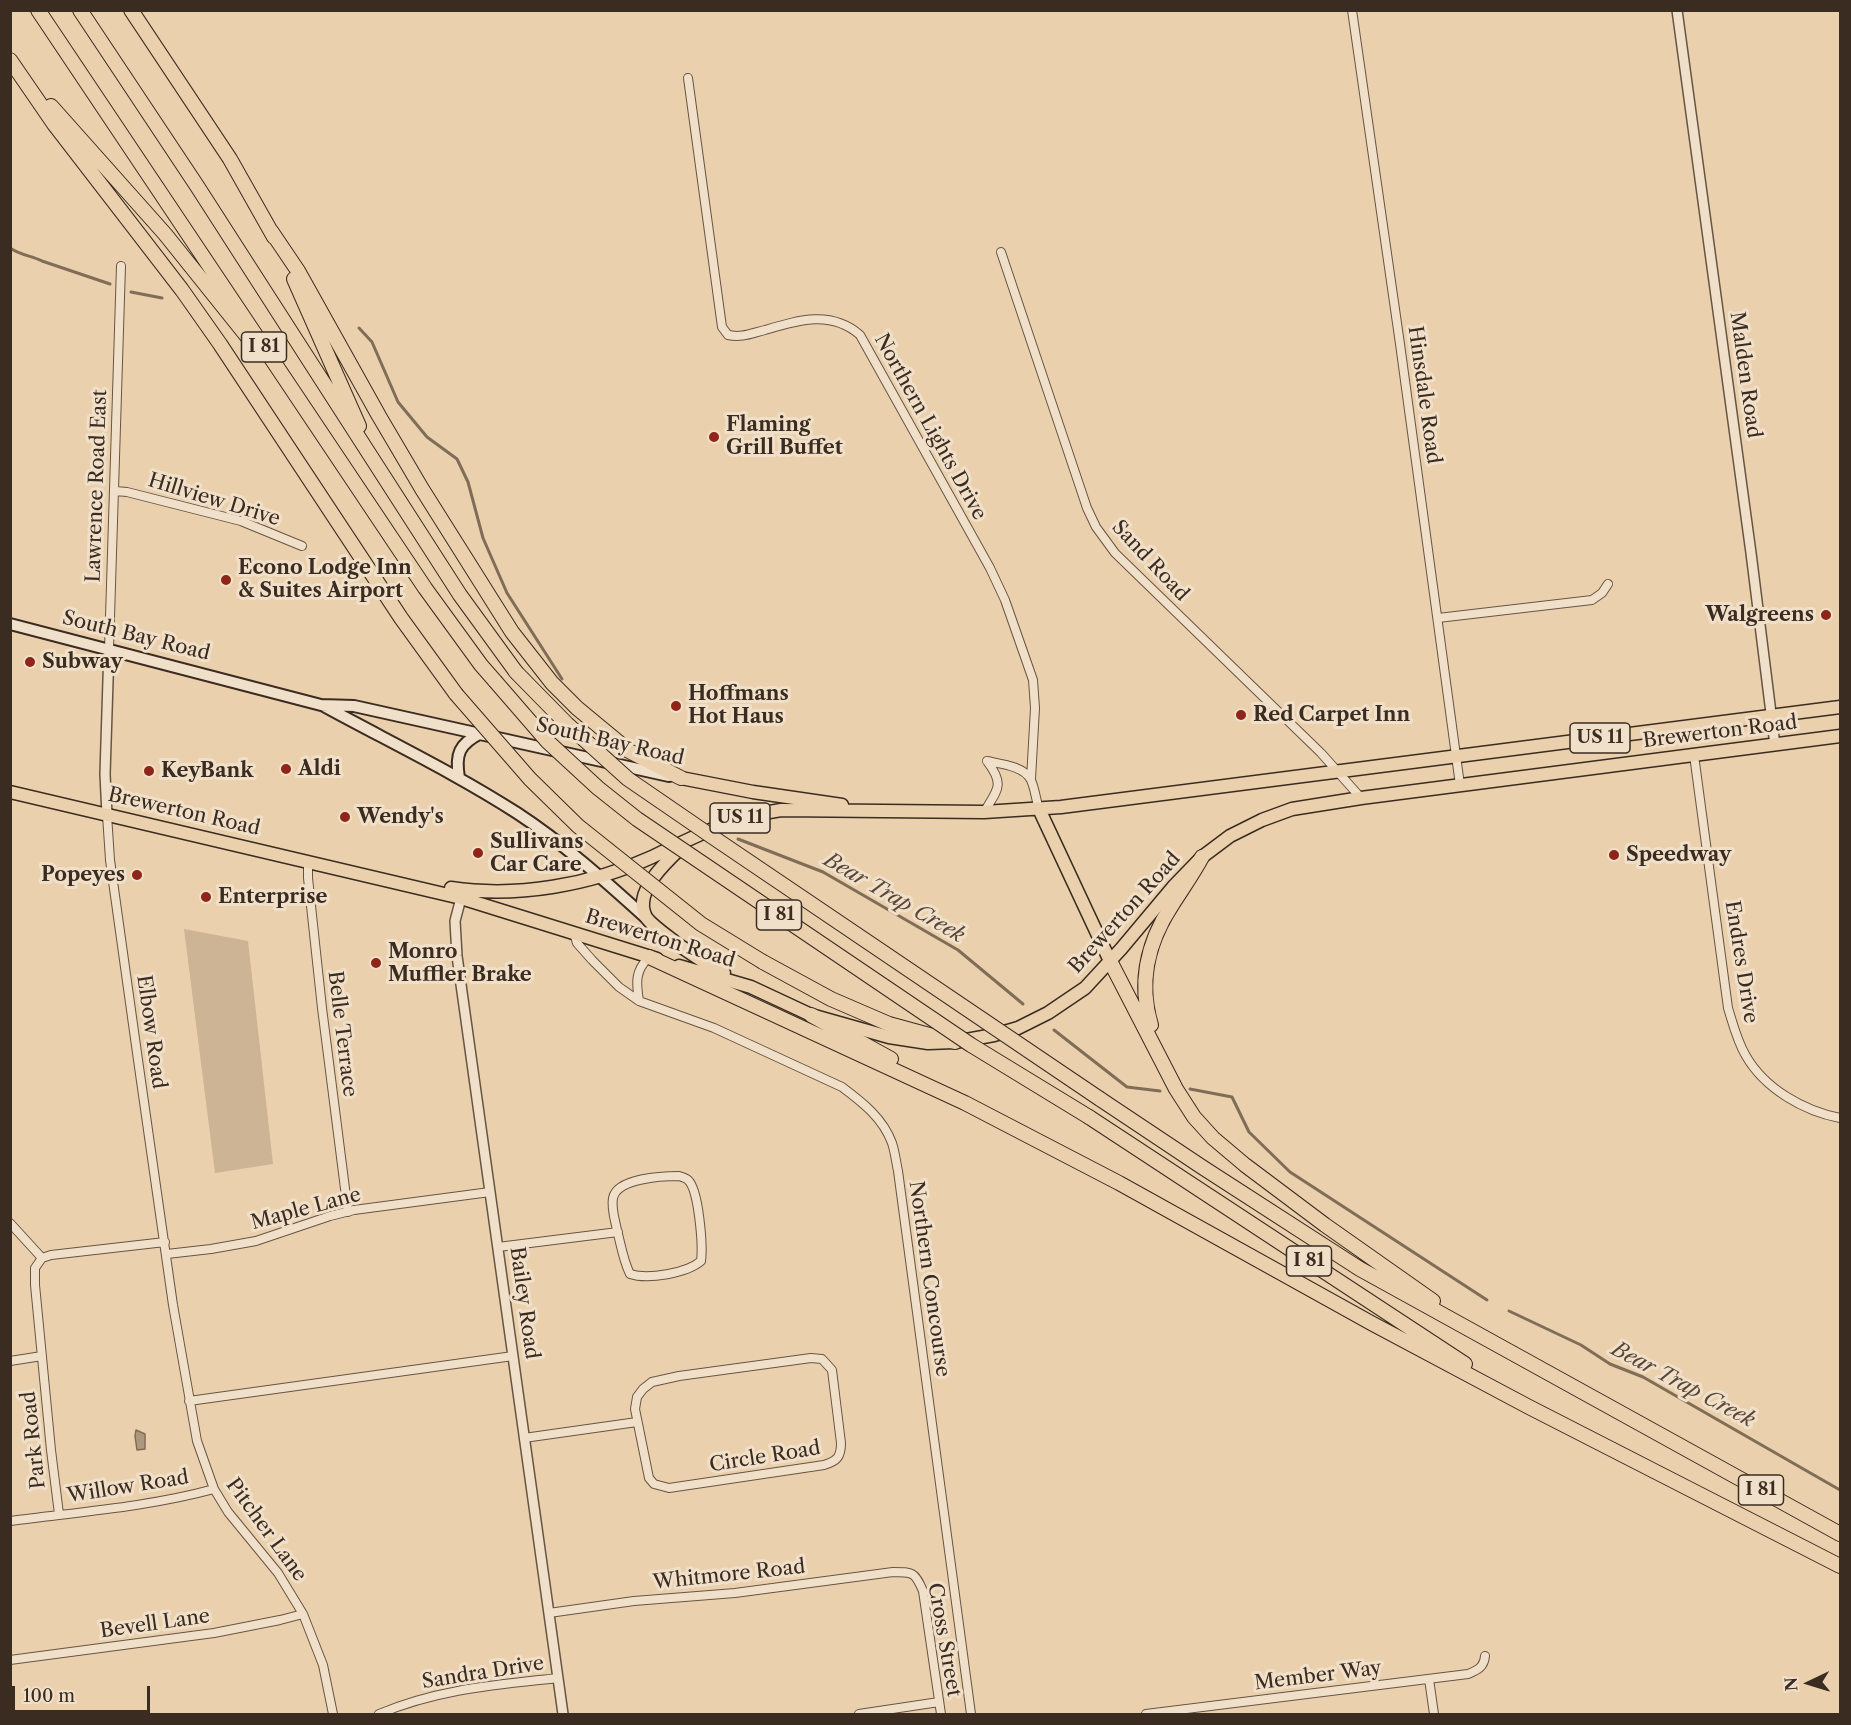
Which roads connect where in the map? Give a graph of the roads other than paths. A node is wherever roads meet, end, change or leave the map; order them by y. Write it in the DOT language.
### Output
graph roads {
  1 [pos="38,10"];
  2 [pos="80,10"];
  3 [pos="132,10"];
  4 [pos="1352,10"];
  5 [pos="1677,10"];
  6 [pos="10,51"];
  7 [pos="10,60"];
  8 [pos="688,78"];
  9 [pos="271,231"];
  10 [pos="1001,252"];
  11 [pos="121,266"];
  12 [pos="304,406"];
  13 [pos="377,466"];
  14 [pos="115,491"];
  15 [pos="302,546"];
  16 [pos="1608,584"];
  17 [pos="1438,618"];
  18 [pos="10,624"];
  19 [pos="109,649"];
  20 [pos="321,705"];
  21 [pos="1840,707"];
  22 [pos="1771,716"];
  23 [pos="482,733"];
  24 [pos="1840,736"];
  25 [pos="1775,745"];
  26 [pos="1694,755"];
  27 [pos="1456,756"];
  28 [pos="1337,771"];
  29 [pos="459,778"];
  30 [pos="681,778"];
  31 [pos="1031,779"];
  32 [pos="1460,785"];
  33 [pos="10,792"];
  34 [pos="1361,798"];
  35 [pos="1038,809"];
  36 [pos="892,812"];
  37 [pos="984,812"];
  38 [pos="107,815"];
  39 [pos="692,838"];
  40 [pos="1202,857"];
  41 [pos="308,861"];
  42 [pos="599,876"];
  43 [pos="384,878"];
  44 [pos="477,892"];
  45 [pos="461,898"];
  46 [pos="645,917"];
  47 [pos="574,933"];
  48 [pos="649,957"];
  49 [pos="1110,961"];
  50 [pos="751,987"];
  51 [pos="639,1001"];
  52 [pos="811,1015"];
  53 [pos="955,1042"];
  54 [pos="1162,1062"];
  55 [pos="965,1103"];
  56 [pos="1840,1118"];
  57 [pos="490,1192"];
  58 [pos="348,1212"];
  59 [pos="10,1223"];
  60 [pos="618,1232"];
  61 [pos="165,1242"];
  62 [pos="498,1247"];
  63 [pos="166,1254"];
  64 [pos="42,1258"];
  65 [pos="1494,1343"];
  66 [pos="42,1356"];
  67 [pos="513,1356"];
  68 [pos="10,1361"];
  69 [pos="189,1401"];
  70 [pos="1529,1407"];
  71 [pos="637,1422"];
  72 [pos="524,1438"];
  73 [pos="214,1489"];
  74 [pos="59,1514"];
  75 [pos="10,1521"];
  76 [pos="1840,1534"];
  77 [pos="1840,1566"];
  78 [pos="912,1573"];
  79 [pos="549,1613"];
  80 [pos="303,1614"];
  81 [pos="1485,1656"];
  82 [pos="10,1660"];
  83 [pos="558,1678"];
  84 [pos="1429,1679"];
  85 [pos="939,1702"];
  86 [pos="333,1714"];
  87 [pos="379,1714"];
  88 [pos="563,1714"];
  89 [pos="860,1714"];
  90 [pos="940,1714"];
  91 [pos="971,1714"];
  92 [pos="1146,1714"];
  93 [pos="1434,1714"];
  1 -- 12 [label="highway, I 81"];
  2 -- 13 [label="highway, I 81"];
  3 -- 9 [label="highway"];
  4 -- 17 [label="street, Hinsdale Road"];
  5 -- 22 [label="street, Malden Road"];
  6 -- 12 [label="highway"];
  7 -- 53 [label="highway, bridge"];
  8 -- 31 [label="street, Northern Lights Drive"];
  9 -- 13 [label="highway"];
  9 -- 30 [label="highway"];
  10 -- 28 [label="street, Sand Road"];
  11 -- 14 [label="street, Lawrence Road East"];
  12 -- 70 [label="highway, I 81, bridge"];
  13 -- 65 [label="highway, I 81, bridge"];
  14 -- 15 [label="street, Hillview Drive"];
  14 -- 19 [label="street, Lawrence Road East"];
  16 -- 17 [label="street"];
  17 -- 27 [label="street, Hinsdale Road"];
  18 -- 19 [label="main road, South Bay Road"];
  19 -- 20 [label="main road, South Bay Road"];
  19 -- 38 [label="street, Lawrence Road East"];
  20 -- 23 [label="main road, South Bay Road"];
  20 -- 29 [label="main road, South Bay Road"];
  21 -- 22 [label="main road, Brewerton Road / US 11"];
  22 -- 25 [label="street, Malden Road"];
  22 -- 27 [label="main road, Brewerton Road / US 11"];
  23 -- 29 [label="main road"];
  23 -- 30 [label="main road, South Bay Road"];
  24 -- 25 [label="main road, Brewerton Road / US 11"];
  25 -- 26 [label="main road, Brewerton Road / US 11"];
  26 -- 32 [label="main road, Brewerton Road / US 11"];
  26 -- 56 [label="street, Endres Drive"];
  27 -- 28 [label="main road, Brewerton Road / US 11"];
  27 -- 32 [label="street, Hinsdale Road"];
  28 -- 34 [label="street, Sand Road"];
  28 -- 35 [label="main road, Brewerton Road / US 11"];
  29 -- 42 [label="main road, South Bay Road"];
  30 -- 36 [label="main road, South Bay Road"];
  31 -- 35 [label="street"];
  31 -- 37 [label="street"];
  32 -- 34 [label="main road, Brewerton Road / US 11"];
  33 -- 38 [label="main road, Brewerton Road / US 11"];
  34 -- 40 [label="main road, Brewerton Road / US 11"];
  35 -- 37 [label="main road, Brewerton Road / US 11"];
  35 -- 49 [label="main road"];
  36 -- 37 [label="main road, Brewerton Road / US 11"];
  36 -- 39 [label="main road, Brewerton Road / US 11"];
  38 -- 41 [label="main road, Brewerton Road / US 11"];
  38 -- 61 [label="street, Elbow Road"];
  39 -- 42 [label="main road, Brewerton Road / US 11"];
  39 -- 46 [label="main road"];
  40 -- 49 [label="main road, Brewerton Road / US 11"];
  40 -- 54 [label="highway"];
  41 -- 43 [label="main road, Brewerton Road / US 11"];
  41 -- 58 [label="street, Belle Terrace"];
  42 -- 44 [label="main road, Brewerton Road / US 11"];
  42 -- 46 [label="main road, South Bay Road"];
  43 -- 44 [label="main road, Brewerton Road / US 11"];
  43 -- 45 [label="main road, Brewerton Road / US 11"];
  44 -- 45 [label="main road"];
  45 -- 47 [label="main road, Brewerton Road / US 11"];
  45 -- 57 [label="street, Bailey Road"];
  46 -- 50 [label="main road, South Bay Road"];
  47 -- 48 [label="main road, Brewerton Road / US 11"];
  47 -- 51 [label="street, Northern Concourse"];
  48 -- 50 [label="main road, Brewerton Road / US 11"];
  48 -- 51 [label="street"];
  48 -- 55 [label="highway"];
  49 -- 53 [label="main road, Brewerton Road / US 11"];
  49 -- 54 [label="highway"];
  50 -- 52 [label="main road, Brewerton Road / US 11"];
  51 -- 91 [label="street, Northern Concourse"];
  52 -- 53 [label="main road, Brewerton Road / US 11"];
  52 -- 55 [label="highway"];
  54 -- 65 [label="highway"];
  55 -- 70 [label="highway"];
  57 -- 58 [label="street, Maple Lane"];
  57 -- 62 [label="street, Bailey Road"];
  58 -- 63 [label="street, Maple Lane"];
  59 -- 64 [label="street"];
  60 -- 60 [label="street"];
  60 -- 62 [label="street"];
  61 -- 63 [label="street, Elbow Road"];
  61 -- 64 [label="street"];
  62 -- 67 [label="street, Bailey Road"];
  63 -- 69 [label="street, Pitcher Lane"];
  64 -- 66 [label="street, Park Road"];
  65 -- 76 [label="highway, I 81"];
  66 -- 68 [label="street"];
  66 -- 74 [label="street, Park Road"];
  67 -- 69 [label="street"];
  67 -- 72 [label="street, Bailey Road"];
  69 -- 73 [label="street, Pitcher Lane"];
  70 -- 77 [label="highway, I 81"];
  71 -- 71 [label="street, Circle Road"];
  71 -- 72 [label="street"];
  72 -- 79 [label="street, Bailey Road"];
  73 -- 74 [label="street, Willow Road"];
  73 -- 80 [label="street, Pitcher Lane"];
  74 -- 75 [label="street, Willow Road"];
  78 -- 79 [label="street, Whitmore Road"];
  78 -- 85 [label="street, Cross Street"];
  79 -- 83 [label="street, Bailey Road"];
  80 -- 82 [label="street, Bevell Lane"];
  80 -- 86 [label="street, Pitcher Lane"];
  81 -- 84 [label="street, Member Way"];
  83 -- 87 [label="street, Sandra Drive"];
  83 -- 88 [label="street, Bailey Road"];
  84 -- 92 [label="street, Member Way"];
  84 -- 93 [label="street"];
  85 -- 89 [label="street"];
  85 -- 90 [label="street, Cross Street"];
}
